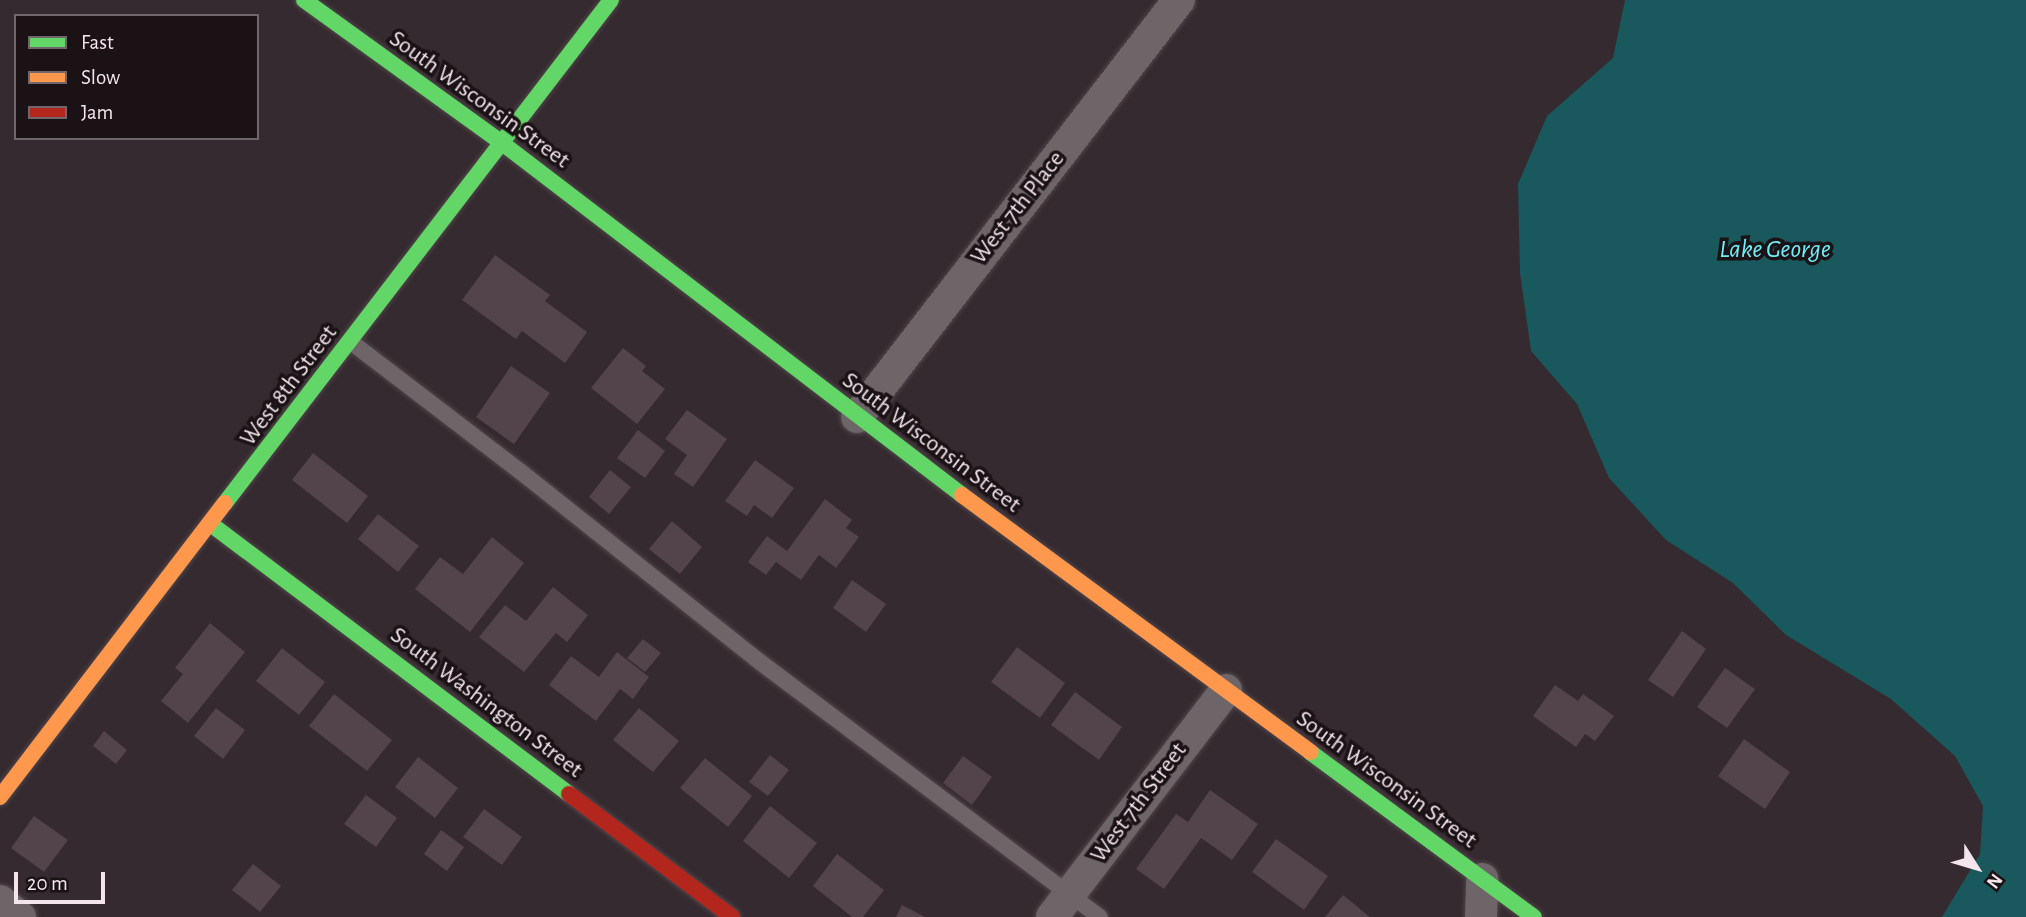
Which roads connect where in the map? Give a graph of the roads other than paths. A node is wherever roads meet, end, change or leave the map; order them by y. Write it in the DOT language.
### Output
graph roads {
  1 [pos="304,0"];
  2 [pos="611,0"];
  3 [pos="1179,0"];
  4 [pos="502,143"];
  5 [pos="351,342"];
  6 [pos="857,416"];
  7 [pos="212,525"];
  8 [pos="1226,690"];
  9 [pos="0,797"];
  10 [pos="1482,878"];
  11 [pos="0,901"];
  12 [pos="1062,905"];
  13 [pos="20,917"];
  14 [pos="732,917"];
  15 [pos="1100,917"];
  16 [pos="1481,917"];
  17 [pos="1534,917"];
  1 -- 4 [label="street, South Wisconsin Street"];
  2 -- 4 [label="street, West 8th Street"];
  3 -- 6 [label="street, West 7th Place"];
  4 -- 5 [label="street, West 8th Street"];
  4 -- 6 [label="street, South Wisconsin Street"];
  5 -- 7 [label="street, West 8th Street"];
  5 -- 12 [label="lane"];
  6 -- 8 [label="street, South Wisconsin Street"];
  7 -- 9 [label="street, West 8th Street"];
  7 -- 14 [label="street, South Washington Street"];
  8 -- 10 [label="street, South Wisconsin Street"];
  8 -- 12 [label="street, West 7th Street"];
  10 -- 16 [label="street"];
  10 -- 17 [label="street, South Wisconsin Street"];
  11 -- 13 [label="street"];
  12 -- 15 [label="lane"];
}
